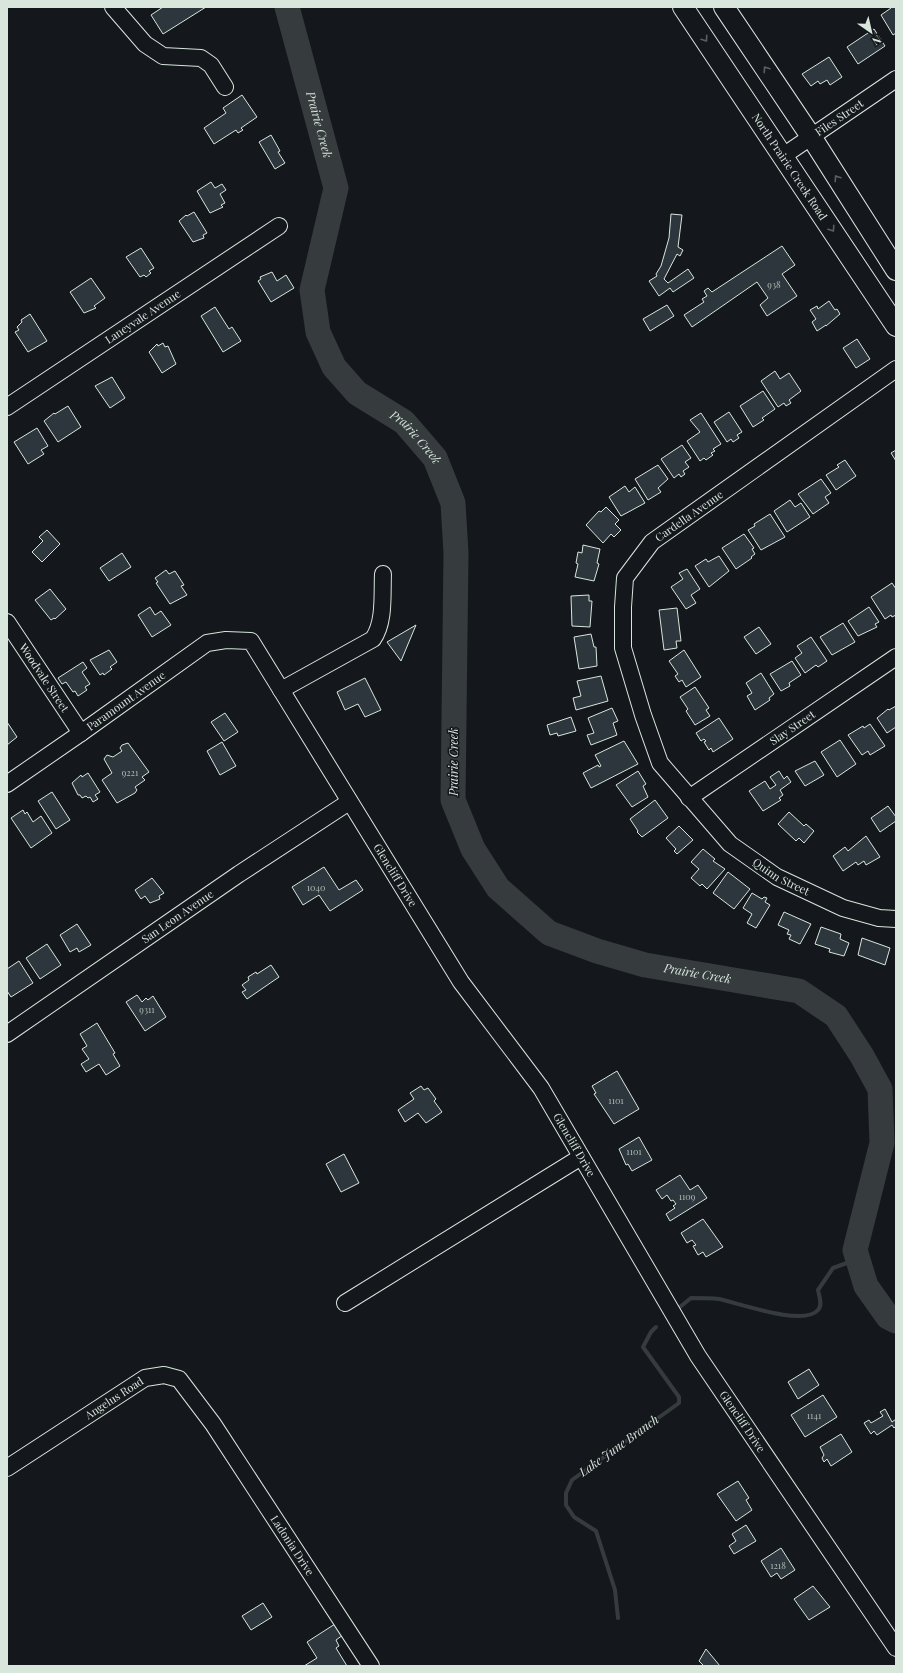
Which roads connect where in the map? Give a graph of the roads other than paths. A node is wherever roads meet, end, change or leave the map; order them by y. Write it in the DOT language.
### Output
graph roads {
  1 [pos="113,7"];
  2 [pos="683,7"];
  3 [pos="724,7"];
  4 [pos="896,79"];
  5 [pos="225,87"];
  6 [pos="812,138"];
  7 [pos="783,156"];
  8 [pos="279,226"];
  9 [pos="896,270"];
  10 [pos="896,326"];
  11 [pos="896,369"];
  12 [pos="7,407"];
  13 [pos="383,574"];
  14 [pos="7,622"];
  15 [pos="251,641"];
  16 [pos="896,657"];
  17 [pos="281,690"];
  18 [pos="81,733"];
  19 [pos="7,784"];
  20 [pos="689,798"];
  21 [pos="349,802"];
  22 [pos="896,919"];
  23 [pos="7,1034"];
  24 [pos="581,1157"];
  25 [pos="345,1303"];
  26 [pos="213,1424"];
  27 [pos="7,1468"];
  28 [pos="896,1648"];
  29 [pos="371,1666"];
  1 -- 5 [label="street"];
  2 -- 7 [label="main road, North Prairie Creek Road, one-way"];
  6 -- 3 [label="main road, one-way"];
  4 -- 6 [label="street, Files Street"];
  6 -- 7 [label="street, Files Street"];
  9 -- 6 [label="main road, one-way"];
  7 -- 10 [label="main road, North Prairie Creek Road, one-way"];
  8 -- 12 [label="street, Laneyvale Avenue"];
  11 -- 20 [label="street, Cardella Avenue"];
  13 -- 17 [label="street"];
  14 -- 18 [label="street, Woodvale Street"];
  15 -- 17 [label="street, Glencliff Drive"];
  15 -- 18 [label="street, Paramount Avenue"];
  16 -- 20 [label="street, Slay Street"];
  17 -- 21 [label="street, Glencliff Drive"];
  18 -- 19 [label="street, Paramount Avenue"];
  20 -- 22 [label="street, Quinn Street"];
  21 -- 23 [label="street, San Leon Avenue"];
  21 -- 24 [label="street, Glencliff Drive"];
  24 -- 25 [label="street"];
  24 -- 28 [label="street, Glencliff Drive"];
  26 -- 27 [label="street, Angelus Road"];
  26 -- 29 [label="street, Ladonia Drive"];
}
